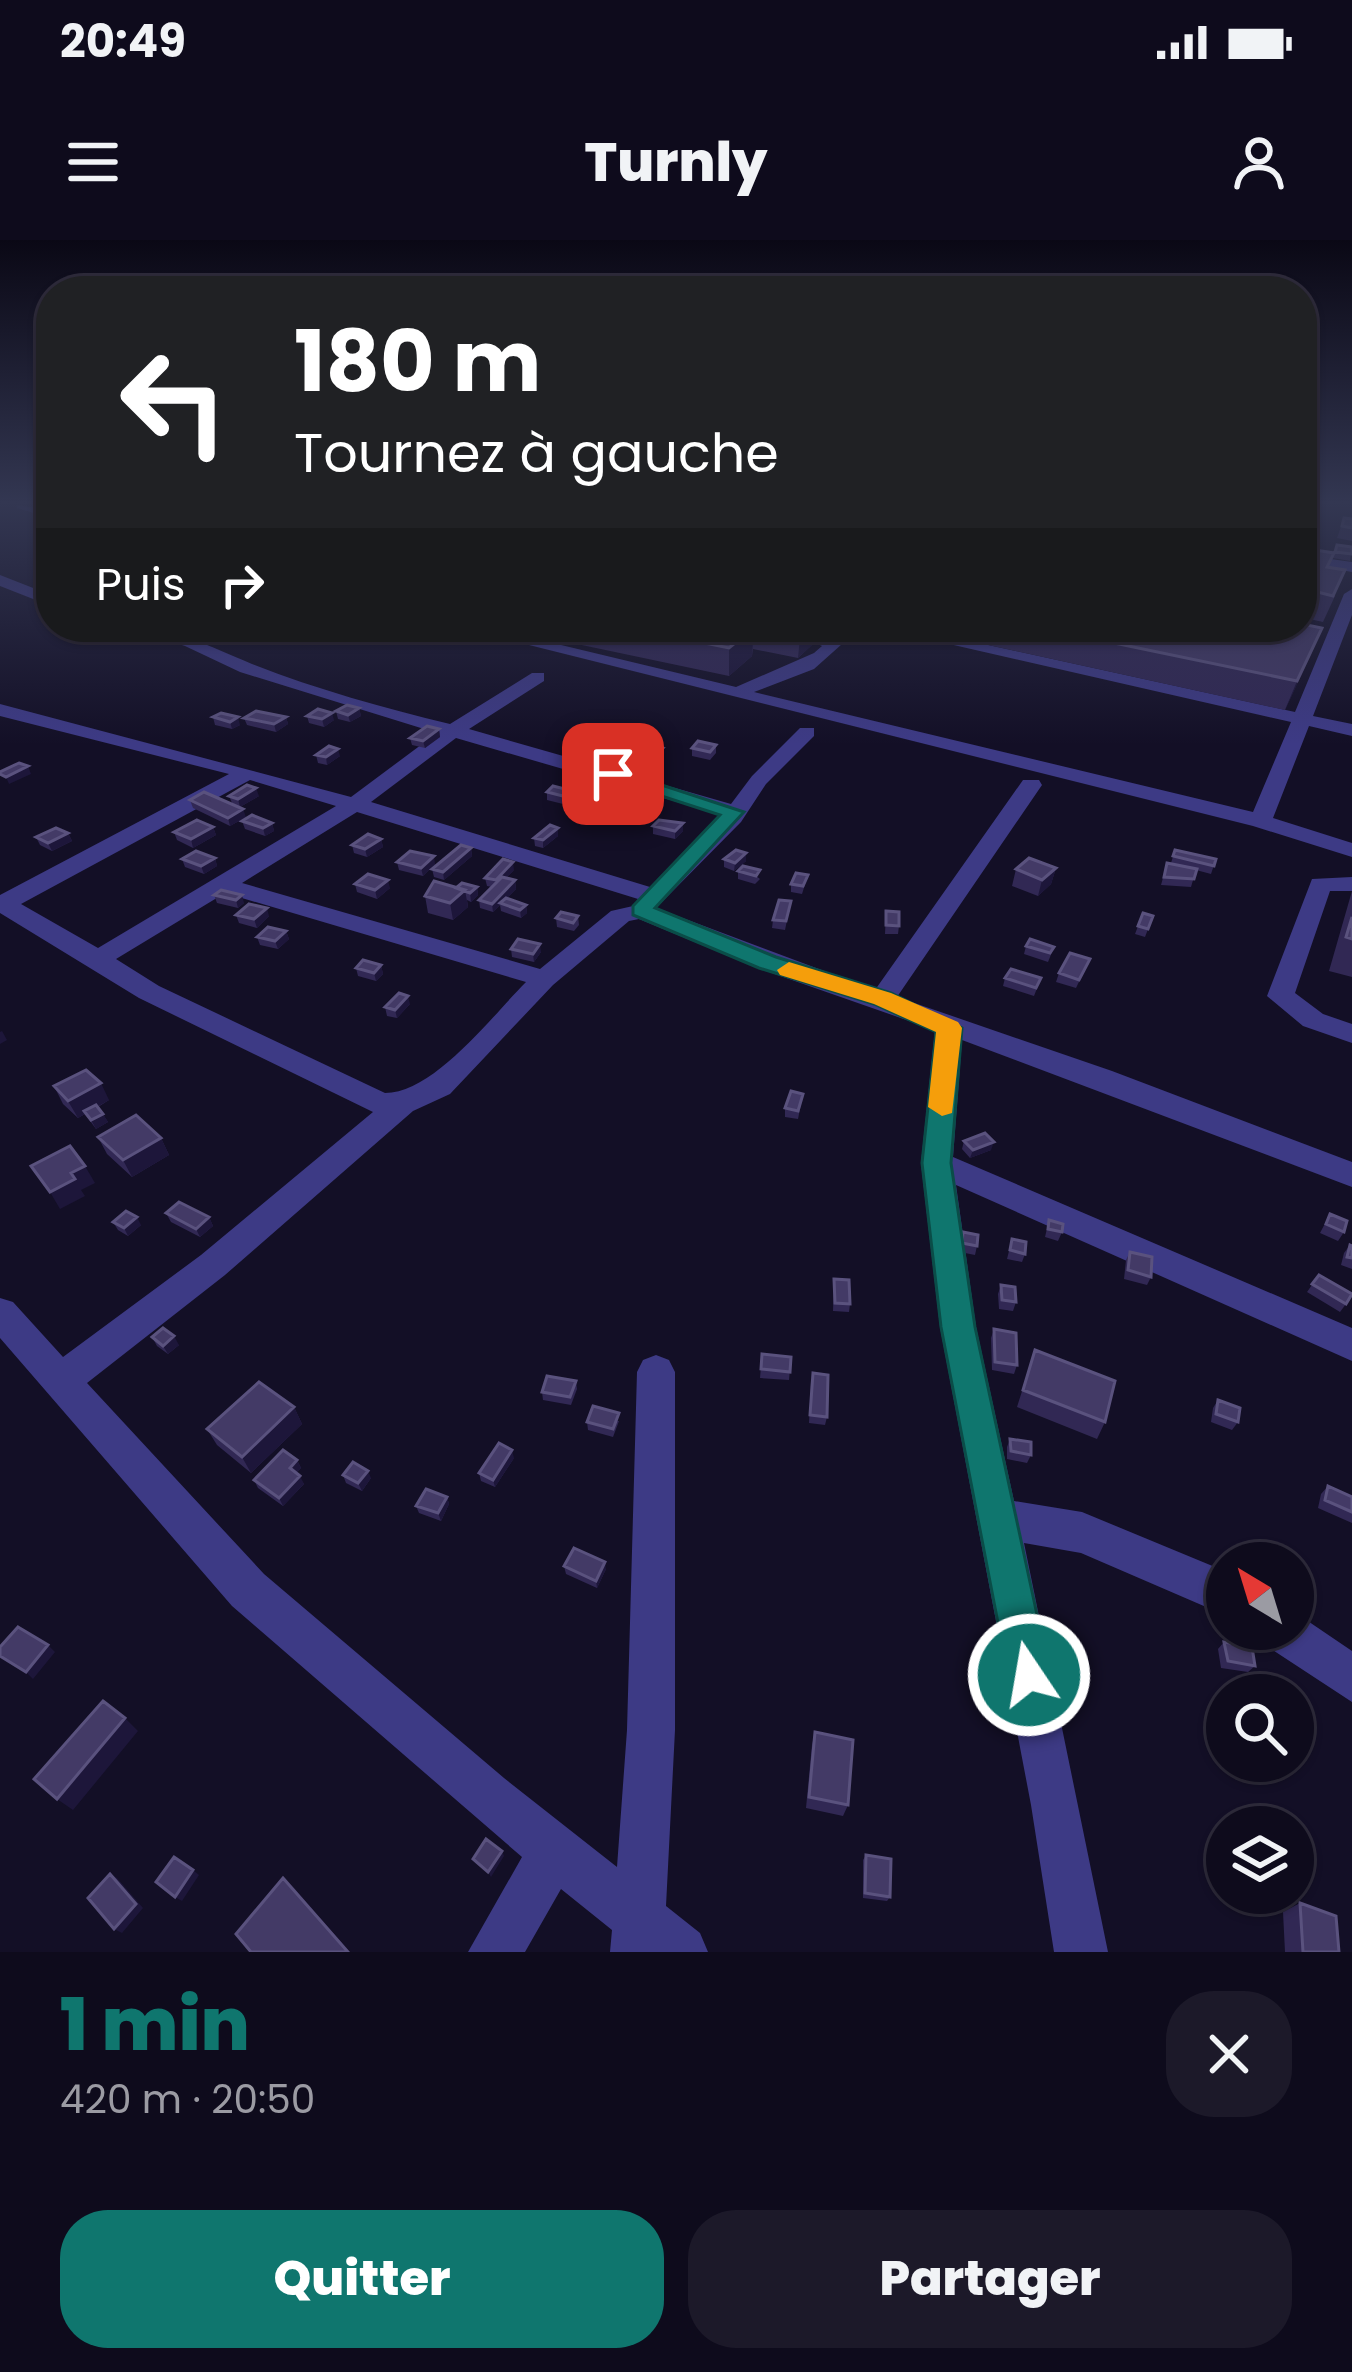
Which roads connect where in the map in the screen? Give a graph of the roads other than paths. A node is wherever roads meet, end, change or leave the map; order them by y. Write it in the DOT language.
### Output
graph roads {
  1 [pos="1352,594"];
  2 [pos="191,642"];
  3 [pos="526,642"];
  4 [pos="827,642"];
  5 [pos="951,642"];
  6 [pos="538,677"];
  7 [pos="739,694"];
  8 [pos="0,710"];
  9 [pos="1304,720"];
  10 [pos="1352,730"];
  11 [pos="453,731"];
  12 [pos="807,732"];
  13 [pos="247,773"];
  14 [pos="1030,785"];
  15 [pos="352,806"];
  16 [pos="734,812"];
  17 [pos="1261,820"];
  18 [pos="1352,850"];
  19 [pos="217,883"];
  20 [pos="1352,884"];
  21 [pos="648,903"];
  22 [pos="0,905"];
  23 [pos="96,960"];
  24 [pos="544,980"];
  25 [pos="882,998"];
  26 [pos="949,1028"];
  27 [pos="1352,1034"];
  28 [pos="402,1104"];
  29 [pos="937,1163"];
  30 [pos="1352,1175"];
  31 [pos="0,1313"];
  32 [pos="1352,1345"];
  33 [pos="656,1372"];
  34 [pos="61,1381"];
  35 [pos="997,1518"];
  36 [pos="1206,1585"];
  37 [pos="1311,1650"];
  38 [pos="1352,1679"];
  39 [pos="556,1848"];
  40 [pos="638,1934"];
  41 [pos="496,1952"];
  42 [pos="681,1952"];
  43 [pos="1081,1952"];
  1 -- 9 [label="street"];
  2 -- 11 [label="street"];
  3 -- 7 [label="street"];
  4 -- 7 [label="street"];
  5 -- 9 [label="street"];
  6 -- 11 [label="street"];
  7 -- 17 [label="street"];
  8 -- 13 [label="street"];
  9 -- 10 [label="street"];
  9 -- 17 [label="street"];
  11 -- 15 [label="street"];
  11 -- 16 [label="street"];
  12 -- 16 [label="street"];
  13 -- 15 [label="street"];
  13 -- 22 [label="street"];
  14 -- 25 [label="street"];
  15 -- 19 [label="street"];
  15 -- 21 [label="street"];
  16 -- 21 [label="street"];
  17 -- 18 [label="street"];
  19 -- 23 [label="street"];
  19 -- 24 [label="street"];
  20 -- 27 [label="street"];
  21 -- 24 [label="street"];
  21 -- 25 [label="street"];
  22 -- 23 [label="street"];
  23 -- 28 [label="street"];
  24 -- 28 [label="street"];
  25 -- 26 [label="street"];
  26 -- 29 [label="street"];
  26 -- 30 [label="street"];
  28 -- 34 [label="street"];
  29 -- 32 [label="street"];
  29 -- 35 [label="street"];
  31 -- 34 [label="street"];
  33 -- 40 [label="street"];
  34 -- 39 [label="street"];
  35 -- 36 [label="street"];
  35 -- 43 [label="street"];
  37 -- 38 [label="street"];
  39 -- 40 [label="street"];
  39 -- 41 [label="street"];
  40 -- 42 [label="street"];
}
